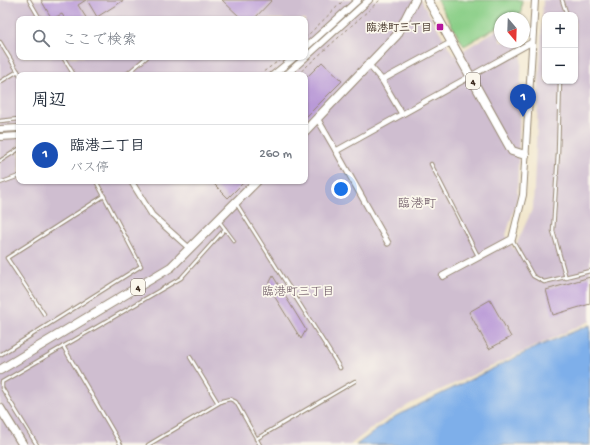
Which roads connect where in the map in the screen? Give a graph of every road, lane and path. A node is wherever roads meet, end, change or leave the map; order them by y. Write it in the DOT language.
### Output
graph roads {
  1 [pos="29,0"];
  2 [pos="344,0"];
  3 [pos="358,0"];
  4 [pos="368,0"];
  5 [pos="380,0"];
  6 [pos="415,0"];
  7 [pos="428,0"];
  8 [pos="535,0"];
  9 [pos="562,0"];
  10 [pos="566,12"];
  11 [pos="38,16"];
  12 [pos="308,35"];
  13 [pos="0,42"];
  14 [pos="452,42"];
  15 [pos="532,42"];
  16 [pos="308,45"];
  17 [pos="308,55"];
  18 [pos="65,60"];
  19 [pos="144,60"];
  20 [pos="280,60"];
  21 [pos="291,60"];
  22 [pos="302,60"];
  23 [pos="370,65"];
  24 [pos="18,71"];
  25 [pos="16,72"];
  26 [pos="72,72"];
  27 [pos="130,72"];
  28 [pos="263,72"];
  29 [pos="277,72"];
  30 [pos="289,72"];
  31 [pos="300,72"];
  32 [pos="470,76"];
  33 [pos="382,80"];
  34 [pos="0,82"];
  35 [pos="560,84"];
  36 [pos="402,114"];
  37 [pos="316,118"];
  38 [pos="16,119"];
  39 [pos="0,121"];
  40 [pos="308,127"];
  41 [pos="16,128"];
  42 [pos="0,129"];
  43 [pos="16,136"];
  44 [pos="0,137"];
  45 [pos="16,151"];
  46 [pos="336,151"];
  47 [pos="525,155"];
  48 [pos="0,161"];
  49 [pos="431,164"];
  50 [pos="16,177"];
  51 [pos="0,183"];
  52 [pos="98,184"];
  53 [pos="133,184"];
  54 [pos="254,184"];
  55 [pos="104,196"];
  56 [pos="236,203"];
  57 [pos="218,220"];
  58 [pos="225,229"];
  59 [pos="512,239"];
  60 [pos="234,241"];
  61 [pos="388,243"];
  62 [pos="189,248"];
  63 [pos="479,257"];
  64 [pos="590,271"];
  65 [pos="443,276"];
  66 [pos="566,278"];
  67 [pos="44,314"];
  68 [pos="63,346"];
  69 [pos="0,355"];
  70 [pos="190,357"];
  71 [pos="340,368"];
  72 [pos="0,370"];
  73 [pos="354,381"];
  74 [pos="218,403"];
  75 [pos="0,408"];
  76 [pos="256,439"];
  77 [pos="23,445"];
  78 [pos="38,445"];
  79 [pos="121,445"];
  80 [pos="148,445"];
  81 [pos="260,445"];
  1 -- 11 [label="lane"];
  2 -- 12 [label="path"];
  3 -- 16 [label="street"];
  4 -- 17 [label="street"];
  5 -- 31 [label="path"];
  6 -- 23 [label="main road"];
  7 -- 14 [label="main road, 4"];
  8 -- 15 [label="street"];
  9 -- 10 [label="lane"];
  13 -- 24 [label="lane"];
  14 -- 32 [label="main road, 4"];
  14 -- 33 [label="street"];
  15 -- 32 [label="street"];
  15 -- 47 [label="street"];
  18 -- 26 [label="lane"];
  19 -- 27 [label="lane"];
  20 -- 28 [label="path"];
  21 -- 29 [label="street"];
  22 -- 30 [label="street"];
  23 -- 33 [label="street"];
  23 -- 37 [label="main road"];
  25 -- 34 [label="lane"];
  32 -- 36 [label="street"];
  32 -- 47 [label="main road, 4"];
  33 -- 36 [label="street"];
  35 -- 66 [label="lane"];
  36 -- 46 [label="street"];
  37 -- 40 [label="main road"];
  37 -- 46 [label="street"];
  38 -- 39 [label="lane"];
  41 -- 42 [label="street"];
  43 -- 44 [label="street"];
  45 -- 48 [label="lane"];
  46 -- 61 [label="street"];
  47 -- 59 [label="street"];
  49 -- 63 [label="lane"];
  50 -- 51 [label="lane"];
  52 -- 55 [label="lane"];
  53 -- 62 [label="street"];
  54 -- 56 [label="main road, 4"];
  55 -- 67 [label="lane"];
  55 -- 69 [label="lane"];
  56 -- 57 [label="main road, 4"];
  56 -- 71 [label="lane"];
  57 -- 58 [label="lane"];
  57 -- 62 [label="main road, 4"];
  58 -- 60 [label="lane"];
  58 -- 68 [label="lane"];
  59 -- 63 [label="street"];
  59 -- 66 [label="lane"];
  62 -- 72 [label="main road, 4"];
  63 -- 65 [label="street"];
  64 -- 66 [label="lane"];
  68 -- 78 [label="lane"];
  68 -- 79 [label="lane"];
  70 -- 74 [label="lane"];
  73 -- 76 [label="lane"];
  74 -- 76 [label="lane"];
  74 -- 80 [label="lane"];
  75 -- 77 [label="main road"];
  76 -- 81 [label="lane"];
}
